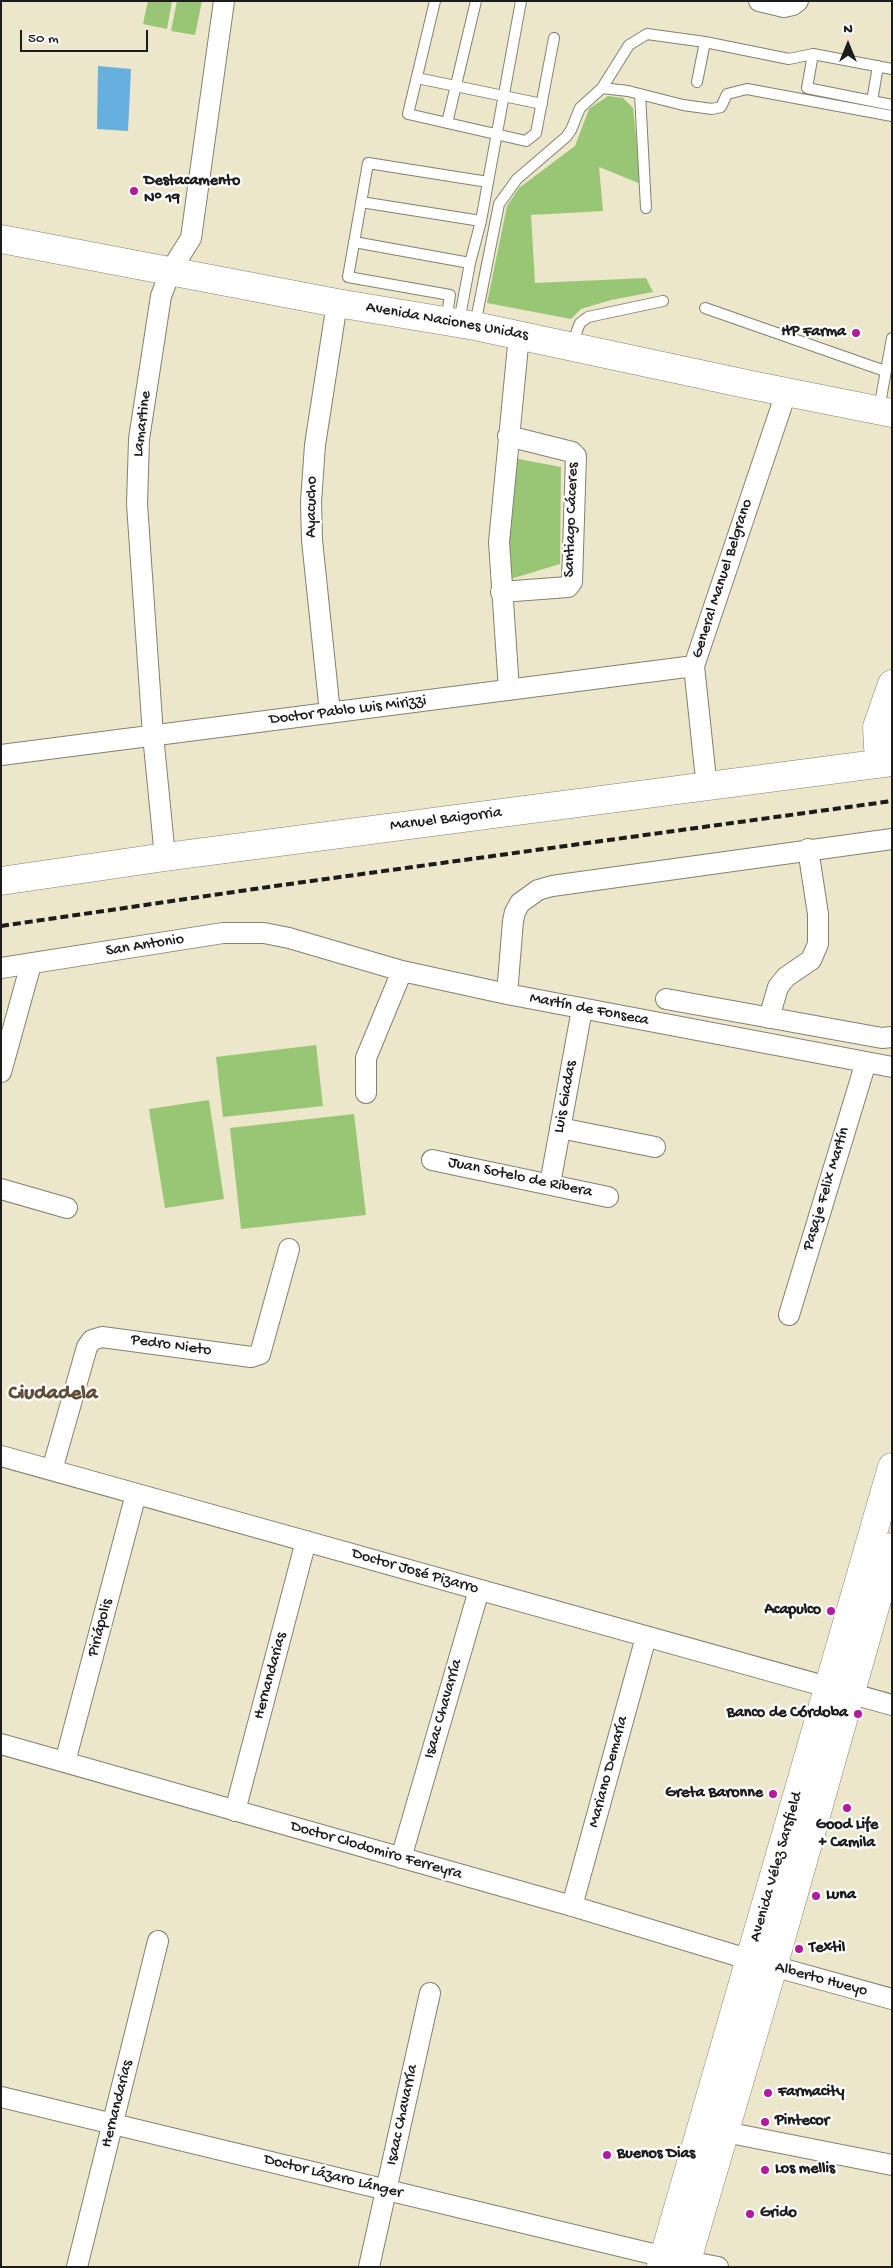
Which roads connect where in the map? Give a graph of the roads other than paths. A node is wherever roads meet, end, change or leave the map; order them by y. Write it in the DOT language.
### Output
graph roads {
  1 [pos="224,1"];
  2 [pos="435,1"];
  3 [pos="476,1"];
  4 [pos="521,1"];
  5 [pos="759,1"];
  6 [pos="798,1"];
  7 [pos="554,38"];
  8 [pos="705,42"];
  9 [pos="813,54"];
  10 [pos="878,66"];
  11 [pos="892,69"];
  12 [pos="417,78"];
  13 [pos="697,82"];
  14 [pos="456,86"];
  15 [pos="602,88"];
  16 [pos="640,94"];
  17 [pos="503,96"];
  18 [pos="872,101"];
  19 [pos="542,104"];
  20 [pos="892,105"];
  21 [pos="892,116"];
  22 [pos="447,124"];
  23 [pos="496,135"];
  24 [pos="488,182"];
  25 [pos="361,202"];
  26 [pos="646,208"];
  27 [pos="481,221"];
  28 [pos="1,239"];
  29 [pos="354,242"];
  30 [pos="470,263"];
  31 [pos="171,270"];
  32 [pos="663,301"];
  33 [pos="337,303"];
  34 [pos="704,308"];
  35 [pos="460,323"];
  36 [pos="519,335"];
  37 [pos="892,338"];
  38 [pos="571,346"];
  39 [pos="885,371"];
  40 [pos="786,392"];
  41 [pos="885,412"];
  42 [pos="508,436"];
  43 [pos="502,592"];
  44 [pos="694,666"];
  45 [pos="892,684"];
  46 [pos="509,690"];
  47 [pos="330,713"];
  48 [pos="153,735"];
  49 [pos="1,755"];
  50 [pos="885,755"];
  51 [pos="706,770"];
  52 [pos="892,839"];
  53 [pos="164,849"];
  54 [pos="808,849"];
  55 [pos="1,862"];
  56 [pos="1,881"];
  57 [pos="289,938"];
  58 [pos="31,964"];
  59 [pos="1,968"];
  60 [pos="402,971"];
  61 [pos="507,994"];
  62 [pos="666,999"];
  63 [pos="582,1009"];
  64 [pos="769,1018"];
  65 [pos="892,1037"];
  66 [pos="866,1062"];
  67 [pos="892,1067"];
  68 [pos="1,1072"];
  69 [pos="366,1093"];
  70 [pos="560,1128"];
  71 [pos="655,1147"];
  72 [pos="432,1160"];
  73 [pos="550,1184"];
  74 [pos="1,1188"];
  75 [pos="608,1196"];
  76 [pos="67,1208"];
  77 [pos="289,1249"];
  78 [pos="789,1315"];
  79 [pos="1,1456"];
  80 [pos="892,1468"];
  81 [pos="52,1470"];
  82 [pos="136,1494"];
  83 [pos="306,1542"];
  84 [pos="892,1547"];
  85 [pos="479,1590"];
  86 [pos="646,1637"];
  87 [pos="839,1691"];
  88 [pos="892,1705"];
  89 [pos="1,1744"];
  90 [pos="65,1762"];
  91 [pos="236,1810"];
  92 [pos="401,1858"];
  93 [pos="572,1906"];
  94 [pos="158,1941"];
  95 [pos="762,1964"];
  96 [pos="430,1993"];
  97 [pos="892,1999"];
  98 [pos="1,2097"];
  99 [pos="113,2122"];
  100 [pos="725,2132"];
  101 [pos="892,2165"];
  102 [pos="386,2190"];
  103 [pos="674,2263"];
  104 [pos="77,2267"];
  105 [pos="369,2267"];
  106 [pos="718,2267"];
  1 -- 31 [label="street, Lamartine"];
  2 -- 12 [label="lane"];
  3 -- 14 [label="lane"];
  4 -- 17 [label="lane"];
  5 -- 6 [label="street"];
  7 -- 19 [label="lane"];
  8 -- 9 [label="lane"];
  8 -- 13 [label="lane"];
  8 -- 15 [label="lane"];
  9 -- 10 [label="lane"];
  9 -- 18 [label="lane"];
  10 -- 11 [label="lane"];
  10 -- 18 [label="lane"];
  12 -- 14 [label="lane"];
  12 -- 22 [label="lane"];
  14 -- 17 [label="lane"];
  14 -- 22 [label="lane"];
  15 -- 16 [label="lane"];
  15 -- 35 [label="lane"];
  16 -- 21 [label="lane"];
  16 -- 26 [label="lane"];
  17 -- 19 [label="lane"];
  17 -- 23 [label="lane"];
  18 -- 20 [label="lane"];
  19 -- 23 [label="lane"];
  22 -- 23 [label="lane"];
  23 -- 24 [label="lane"];
  24 -- 25 [label="lane"];
  24 -- 27 [label="lane"];
  25 -- 27 [label="lane"];
  25 -- 29 [label="lane"];
  27 -- 30 [label="lane"];
  28 -- 31 [label="main road, Avenida Naciones Unidas"];
  29 -- 30 [label="lane"];
  29 -- 35 [label="lane"];
  30 -- 35 [label="lane"];
  31 -- 33 [label="main road, Avenida Naciones Unidas"];
  31 -- 48 [label="street, Lamartine"];
  32 -- 38 [label="lane"];
  33 -- 35 [label="main road, Avenida Naciones Unidas"];
  33 -- 47 [label="street, Ayacucho"];
  34 -- 39 [label="lane"];
  35 -- 36 [label="main road, Avenida Naciones Unidas"];
  36 -- 38 [label="main road, Avenida Naciones Unidas"];
  36 -- 42 [label="street"];
  37 -- 39 [label="lane"];
  38 -- 40 [label="main road, Avenida Naciones Unidas"];
  39 -- 41 [label="lane"];
  40 -- 41 [label="main road, Avenida Naciones Unidas"];
  40 -- 44 [label="street, General Manuel Belgrano"];
  42 -- 43 [label="street"];
  42 -- 43 [label="street, Santiago Cáceres"];
  43 -- 46 [label="street"];
  44 -- 46 [label="street, Doctor Pablo Luis Mirizzi"];
  44 -- 51 [label="street, General Manuel Belgrano"];
  45 -- 50 [label="main road"];
  46 -- 47 [label="street, Doctor Pablo Luis Mirizzi"];
  47 -- 48 [label="street, Doctor Pablo Luis Mirizzi"];
  48 -- 49 [label="street, Doctor Pablo Luis Mirizzi"];
  48 -- 53 [label="street, Lamartine"];
  50 -- 51 [label="main road, Manuel Baigorria"];
  50 -- 53 [label="main road, Manuel Baigorria"];
  51 -- 53 [label="main road, Manuel Baigorria"];
  52 -- 54 [label="street"];
  53 -- 55 [label="main road, Manuel Baigorria"];
  53 -- 56 [label="main road, Manuel Baigorria"];
  54 -- 61 [label="street"];
  54 -- 64 [label="street"];
  57 -- 58 [label="street, San Antonio"];
  57 -- 60 [label="street, Martín de Fonseca"];
  58 -- 59 [label="street, San Antonio"];
  58 -- 68 [label="street"];
  60 -- 61 [label="street, Martín de Fonseca"];
  60 -- 69 [label="street"];
  61 -- 63 [label="street, Martín de Fonseca"];
  62 -- 64 [label="street"];
  63 -- 66 [label="street, Martín de Fonseca"];
  63 -- 70 [label="street, Luis Giadas"];
  64 -- 65 [label="street"];
  66 -- 67 [label="street, Martín de Fonseca"];
  66 -- 78 [label="street, Pasaje Felix Martín"];
  70 -- 71 [label="street"];
  70 -- 73 [label="street, Luis Giadas"];
  72 -- 73 [label="street, Juan Sotelo de Ribera"];
  73 -- 75 [label="street, Juan Sotelo de Ribera"];
  74 -- 76 [label="street"];
  77 -- 81 [label="street, Pedro Nieto"];
  79 -- 81 [label="street, Doctor José Pizarro"];
  80 -- 87 [label="main road, Avenida Vélez Sarsfield"];
  81 -- 82 [label="street, Doctor José Pizarro"];
  82 -- 83 [label="street, Doctor José Pizarro"];
  82 -- 90 [label="street, Piriápolis"];
  83 -- 85 [label="street, Doctor José Pizarro"];
  83 -- 91 [label="street, Hernandarias"];
  84 -- 87 [label="main road, Avenida Vélez Sarsfield"];
  85 -- 86 [label="street, Doctor José Pizarro"];
  85 -- 92 [label="street, Isaac Chavarría"];
  86 -- 87 [label="street, Doctor José Pizarro"];
  86 -- 93 [label="street, Mariano Demaría"];
  87 -- 88 [label="street, Doctor José Pizarro"];
  87 -- 95 [label="main road, Avenida Vélez Sarsfield"];
  89 -- 90 [label="street, Doctor Clodomiro Ferreyra"];
  90 -- 91 [label="street, Doctor Clodomiro Ferreyra"];
  91 -- 92 [label="street, Doctor Clodomiro Ferreyra"];
  92 -- 93 [label="street, Doctor Clodomiro Ferreyra"];
  93 -- 95 [label="street, Doctor Clodomiro Ferreyra"];
  94 -- 99 [label="street, Hernandarias"];
  95 -- 97 [label="street, Alberto Hueyo"];
  95 -- 100 [label="main road, Avenida Vélez Sarsfield"];
  95 -- 103 [label="main road, Avenida Vélez Sarsfield"];
  96 -- 102 [label="street, Isaac Chavarría"];
  98 -- 99 [label="street, Doctor Lázaro Lánger"];
  99 -- 102 [label="street, Doctor Lázaro Lánger"];
  99 -- 104 [label="street, Hernandarias"];
  100 -- 101 [label="street"];
  100 -- 103 [label="main road, Avenida Vélez Sarsfield"];
  102 -- 103 [label="street, Doctor Lázaro Lánger"];
  102 -- 105 [label="street, Isaac Chavarría"];
  103 -- 106 [label="street, Doctor Lázaro Lánger"];
}
